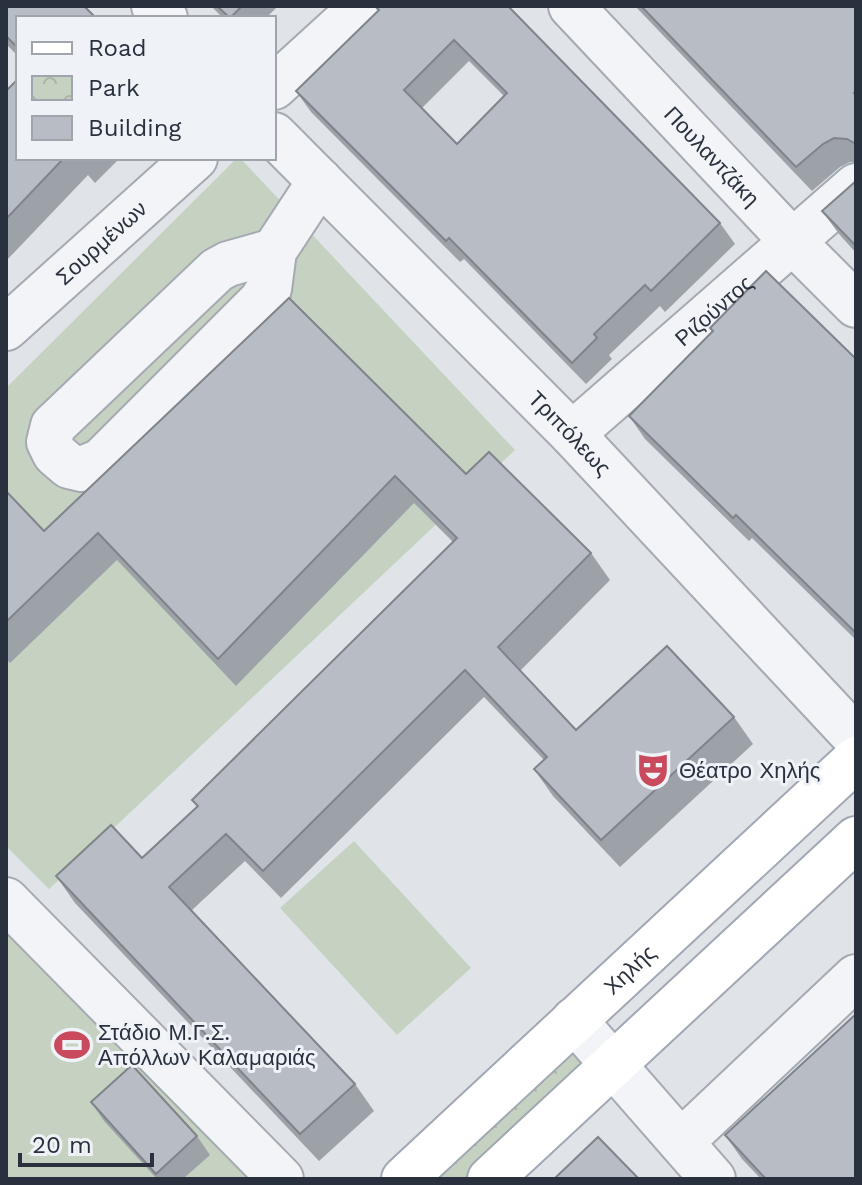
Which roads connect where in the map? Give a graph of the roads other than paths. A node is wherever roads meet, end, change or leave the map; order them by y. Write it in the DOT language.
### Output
graph roads {
  1 [pos="363,6"];
  2 [pos="571,6"];
  3 [pos="276,85"];
  4 [pos="276,137"];
  5 [pos="193,160"];
  6 [pos="320,181"];
  7 [pos="856,186"];
  8 [pos="792,241"];
  9 [pos="274,251"];
  10 [pos="856,305"];
  11 [pos="6,328"];
  12 [pos="572,434"];
  13 [pos="856,738"];
  14 [pos="856,759"];
  15 [pos="856,839"];
  16 [pos="6,900"];
  17 [pos="856,977"];
  18 [pos="574,1020"];
  19 [pos="613,1064"];
  20 [pos="681,1142"];
  21 [pos="281,1179"];
  22 [pos="404,1179"];
  23 [pos="490,1179"];
  24 [pos="713,1179"];
  1 -- 3 [label="street"];
  2 -- 8 [label="street, Πουλαντζάκη"];
  4 -- 6 [label="street, Τριπόλεως"];
  5 -- 11 [label="street, Σουρμένων"];
  6 -- 9 [label="street"];
  6 -- 12 [label="street, Τριπόλεως"];
  7 -- 8 [label="street, Ριζούντος"];
  8 -- 10 [label="street, Πουλαντζάκη"];
  8 -- 12 [label="street, Ριζούντος"];
  9 -- 9 [label="street"];
  12 -- 13 [label="street, Τριπόλεως"];
  14 -- 18 [label="main road, Χηλής"];
  15 -- 19 [label="main road"];
  16 -- 21 [label="street"];
  17 -- 20 [label="street"];
  18 -- 19 [label="street"];
  18 -- 22 [label="main road, Χηλής"];
  19 -- 20 [label="street"];
  19 -- 23 [label="main road"];
  20 -- 24 [label="street"];
}
